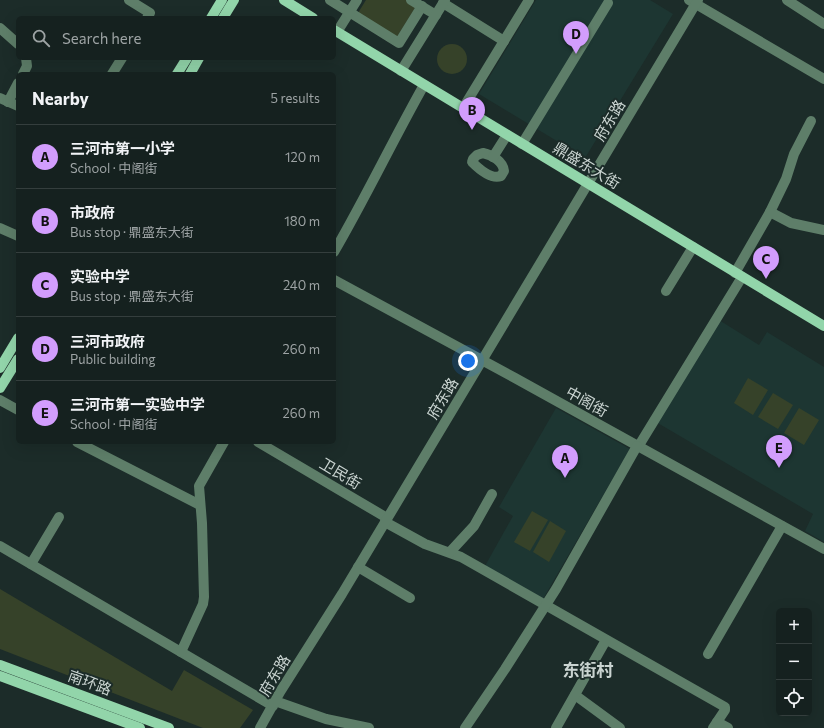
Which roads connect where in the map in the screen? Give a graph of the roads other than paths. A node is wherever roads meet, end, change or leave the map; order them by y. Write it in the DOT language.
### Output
graph roads {
  1 [pos="129,0"];
  2 [pos="222,0"];
  3 [pos="234,0"];
  4 [pos="284,0"];
  5 [pos="330,0"];
  6 [pos="357,0"];
  7 [pos="412,0"];
  8 [pos="530,0"];
  9 [pos="787,0"];
  10 [pos="694,1"];
  11 [pos="444,2"];
  12 [pos="608,3"];
  13 [pos="422,6"];
  14 [pos="350,12"];
  15 [pos="436,15"];
  16 [pos="148,16"];
  17 [pos="212,16"];
  18 [pos="224,16"];
  19 [pos="311,16"];
  20 [pos="824,24"];
  21 [pos="0,28"];
  22 [pos="336,31"];
  23 [pos="504,41"];
  24 [pos="16,42"];
  25 [pos="26,60"];
  26 [pos="121,60"];
  27 [pos="186,60"];
  28 [pos="198,60"];
  29 [pos="401,71"];
  30 [pos="24,72"];
  31 [pos="113,72"];
  32 [pos="178,72"];
  33 [pos="191,72"];
  34 [pos="824,79"];
  35 [pos="16,85"];
  36 [pos="424,85"];
  37 [pos="4,100"];
  38 [pos="16,105"];
  39 [pos="463,108"];
  40 [pos="811,121"];
  41 [pos="507,135"];
  42 [pos="522,144"];
  43 [pos="493,157"];
  44 [pos="588,184"];
  45 [pos="770,212"];
  46 [pos="0,228"];
  47 [pos="824,230"];
  48 [pos="16,235"];
  49 [pos="693,247"];
  50 [pos="336,249"];
  51 [pos="739,275"];
  52 [pos="336,281"];
  53 [pos="666,291"];
  54 [pos="824,326"];
  55 [pos="16,341"];
  56 [pos="482,360"];
  57 [pos="16,362"];
  58 [pos="0,368"];
  59 [pos="0,388"];
  60 [pos="0,400"];
  61 [pos="16,409"];
  62 [pos="81,444"];
  63 [pos="223,444"];
  64 [pos="261,444"];
  65 [pos="637,446"];
  66 [pos="492,494"];
  67 [pos="200,505"];
  68 [pos="59,517"];
  69 [pos="386,520"];
  70 [pos="782,526"];
  71 [pos="0,546"];
  72 [pos="824,549"];
  73 [pos="450,552"];
  74 [pos="31,564"];
  75 [pos="358,567"];
  76 [pos="410,598"];
  77 [pos="546,605"];
  78 [pos="606,640"];
  79 [pos="181,652"];
  80 [pos="708,654"];
  81 [pos="0,665"];
  82 [pos="0,676"];
  83 [pos="575,695"];
  84 [pos="274,704"];
  85 [pos="715,725"];
  86 [pos="138,728"];
  87 [pos="169,728"];
  88 [pos="260,728"];
  89 [pos="369,728"];
  90 [pos="465,728"];
  91 [pos="556,728"];
  92 [pos="620,728"];
  93 [pos="728,728"];
  1 -- 16 [label="street"];
  2 -- 17 [label="main road"];
  3 -- 18 [label="main road"];
  4 -- 19 [label="main road"];
  5 -- 14 [label="street"];
  6 -- 14 [label="street"];
  7 -- 13 [label="street"];
  8 -- 23 [label="street"];
  9 -- 20 [label="street"];
  10 -- 34 [label="street"];
  10 -- 44 [label="street, 府东路"];
  11 -- 15 [label="street"];
  11 -- 23 [label="street"];
  12 -- 42 [label="street"];
  13 -- 14 [label="street"];
  13 -- 15 [label="street"];
  14 -- 22 [label="street"];
  15 -- 29 [label="street"];
  21 -- 24 [label="street"];
  22 -- 29 [label="main road, 鼎盛东大街"];
  23 -- 39 [label="street"];
  25 -- 30 [label="street"];
  26 -- 31 [label="street"];
  27 -- 32 [label="main road"];
  28 -- 33 [label="main road"];
  29 -- 36 [label="main road, 鼎盛东大街"];
  35 -- 37 [label="street"];
  36 -- 39 [label="main road, 鼎盛东大街"];
  36 -- 50 [label="street"];
  37 -- 38 [label="street"];
  39 -- 41 [label="main road, 鼎盛东大街"];
  40 -- 45 [label="street"];
  41 -- 42 [label="main road, 鼎盛东大街"];
  41 -- 43 [label="street"];
  42 -- 44 [label="main road, 鼎盛东大街"];
  44 -- 49 [label="main road, 鼎盛东大街"];
  44 -- 56 [label="street, 府东路"];
  45 -- 47 [label="street"];
  45 -- 51 [label="street"];
  46 -- 48 [label="street"];
  49 -- 51 [label="main road, 鼎盛东大街"];
  49 -- 53 [label="street"];
  51 -- 54 [label="main road, 鼎盛东大街"];
  51 -- 65 [label="street"];
  52 -- 56 [label="street, 中阁街"];
  55 -- 58 [label="main road"];
  56 -- 65 [label="street, 中阁街"];
  56 -- 69 [label="street, 府东路"];
  57 -- 59 [label="main road"];
  60 -- 61 [label="street"];
  62 -- 67 [label="street"];
  63 -- 67 [label="street"];
  64 -- 69 [label="street, 卫民街"];
  65 -- 70 [label="street, 中阁街"];
  65 -- 77 [label="street"];
  66 -- 73 [label="street"];
  67 -- 79 [label="street"];
  68 -- 74 [label="street"];
  69 -- 73 [label="street, 卫民街"];
  69 -- 75 [label="street, 府东路"];
  70 -- 72 [label="street, 中阁街"];
  70 -- 80 [label="street"];
  71 -- 74 [label="street"];
  73 -- 77 [label="street, 卫民街"];
  74 -- 79 [label="street"];
  75 -- 76 [label="street"];
  75 -- 84 [label="street, 府东路"];
  77 -- 78 [label="street, 卫民街"];
  77 -- 90 [label="street"];
  78 -- 83 [label="street"];
  78 -- 85 [label="street, 卫民街"];
  79 -- 84 [label="street"];
  81 -- 87 [label="main road, 南环路"];
  82 -- 86 [label="main road, 南环路"];
  83 -- 91 [label="street"];
  83 -- 92 [label="street"];
  84 -- 88 [label="street, 府东路"];
  84 -- 89 [label="street"];
  85 -- 93 [label="street"];
}
